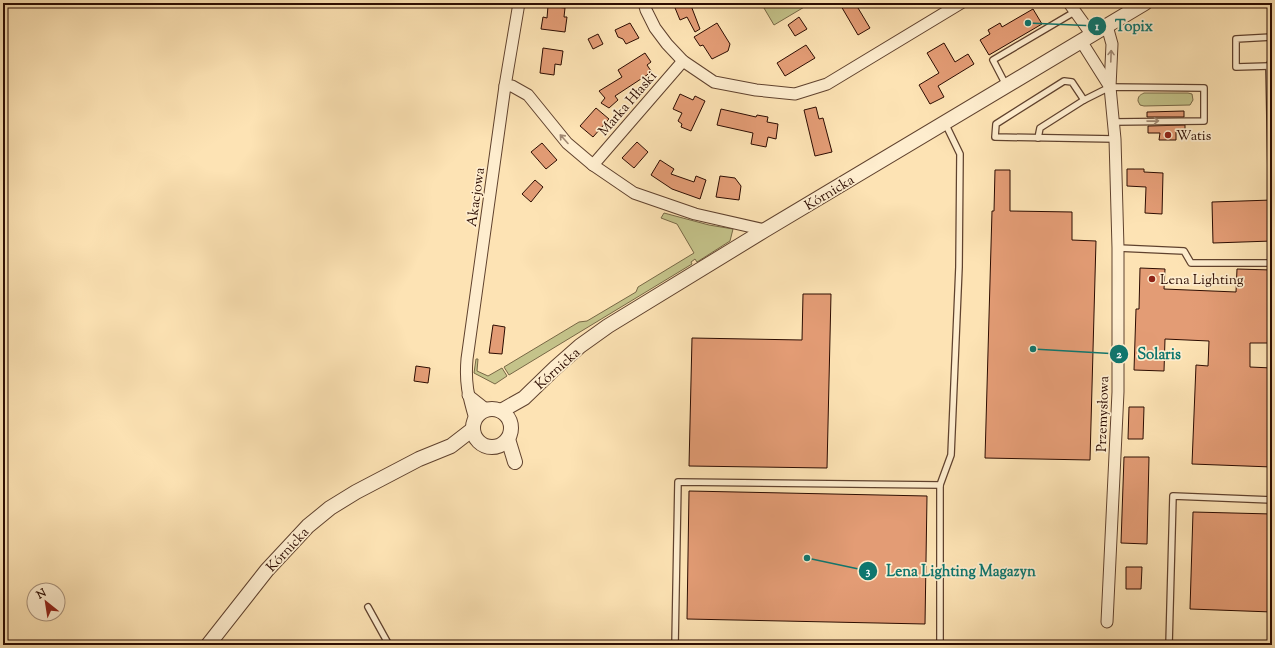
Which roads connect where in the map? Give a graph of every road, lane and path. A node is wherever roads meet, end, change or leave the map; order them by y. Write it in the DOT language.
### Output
graph roads {
  1 [pos="519,3"];
  2 [pos="644,3"];
  3 [pos="961,3"];
  4 [pos="1146,3"];
  5 [pos="1072,7"];
  6 [pos="1107,26"];
  7 [pos="1272,37"];
  8 [pos="1086,38"];
  9 [pos="1272,59"];
  10 [pos="683,62"];
  11 [pos="1269,66"];
  12 [pos="505,86"];
  13 [pos="1006,86"];
  14 [pos="1110,86"];
  15 [pos="1084,100"];
  16 [pos="945,122"];
  17 [pos="1114,122"];
  18 [pos="1038,138"];
  19 [pos="1115,139"];
  20 [pos="593,165"];
  21 [pos="1272,165"];
  22 [pos="766,230"];
  23 [pos="1118,248"];
  24 [pos="1272,263"];
  25 [pos="468,395"];
  26 [pos="524,398"];
  27 [pos="487,410"];
  28 [pos="501,411"];
  29 [pos="510,423"];
  30 [pos="474,424"];
  31 [pos="483,444"];
  32 [pos="451,446"];
  33 [pos="940,485"];
  34 [pos="1272,500"];
  35 [pos="368,607"];
  36 [pos="1106,622"];
  37 [pos="208,645"];
  38 [pos="389,645"];
  39 [pos="675,645"];
  40 [pos="905,645"];
  41 [pos="1169,645"];
  1 -- 12 [label="street, Akacjowa"];
  2 -- 10 [label="street"];
  3 -- 10 [label="street"];
  4 -- 6 [label="street, Kórnicka"];
  5 -- 8 [label="street, Przemysłowa"];
  5 -- 13 [label="lane"];
  6 -- 8 [label="street, Kórnicka"];
  14 -- 6 [label="street, Przemysłowa, one-way"];
  7 -- 11 [label="lane"];
  8 -- 13 [label="street, Kórnicka"];
  8 -- 14 [label="street, Przemysłowa"];
  9 -- 11 [label="lane"];
  10 -- 20 [label="street, Marka Hłaski"];
  11 -- 21 [label="lane"];
  20 -- 12 [label="street, one-way"];
  12 -- 25 [label="street, Akacjowa"];
  13 -- 16 [label="street, Kórnicka"];
  14 -- 15 [label="lane"];
  14 -- 17 [label="street, Przemysłowa"];
  17 -- 14 [label="lane, one-way"];
  15 -- 18 [label="lane"];
  15 -- 18 [label="lane"];
  16 -- 22 [label="street, Kórnicka"];
  16 -- 33 [label="lane"];
  17 -- 19 [label="street, Przemysłowa"];
  18 -- 19 [label="lane"];
  19 -- 23 [label="street, Przemysłowa"];
  20 -- 22 [label="street"];
  22 -- 26 [label="street, Kórnicka"];
  23 -- 24 [label="lane"];
  23 -- 36 [label="street, Przemysłowa"];
  25 -- 27 [label="street"];
  25 -- 30 [label="street, Akacjowa"];
  26 -- 28 [label="street"];
  26 -- 29 [label="street"];
  27 -- 28 [label="street"];
  27 -- 30 [label="street"];
  28 -- 29 [label="street"];
  29 -- 31 [label="street"];
  30 -- 31 [label="street"];
  30 -- 32 [label="street"];
  31 -- 32 [label="street"];
  32 -- 37 [label="street, Kórnicka"];
  33 -- 39 [label="lane"];
  33 -- 40 [label="lane"];
  34 -- 41 [label="lane"];
  35 -- 38 [label="lane"];
}
